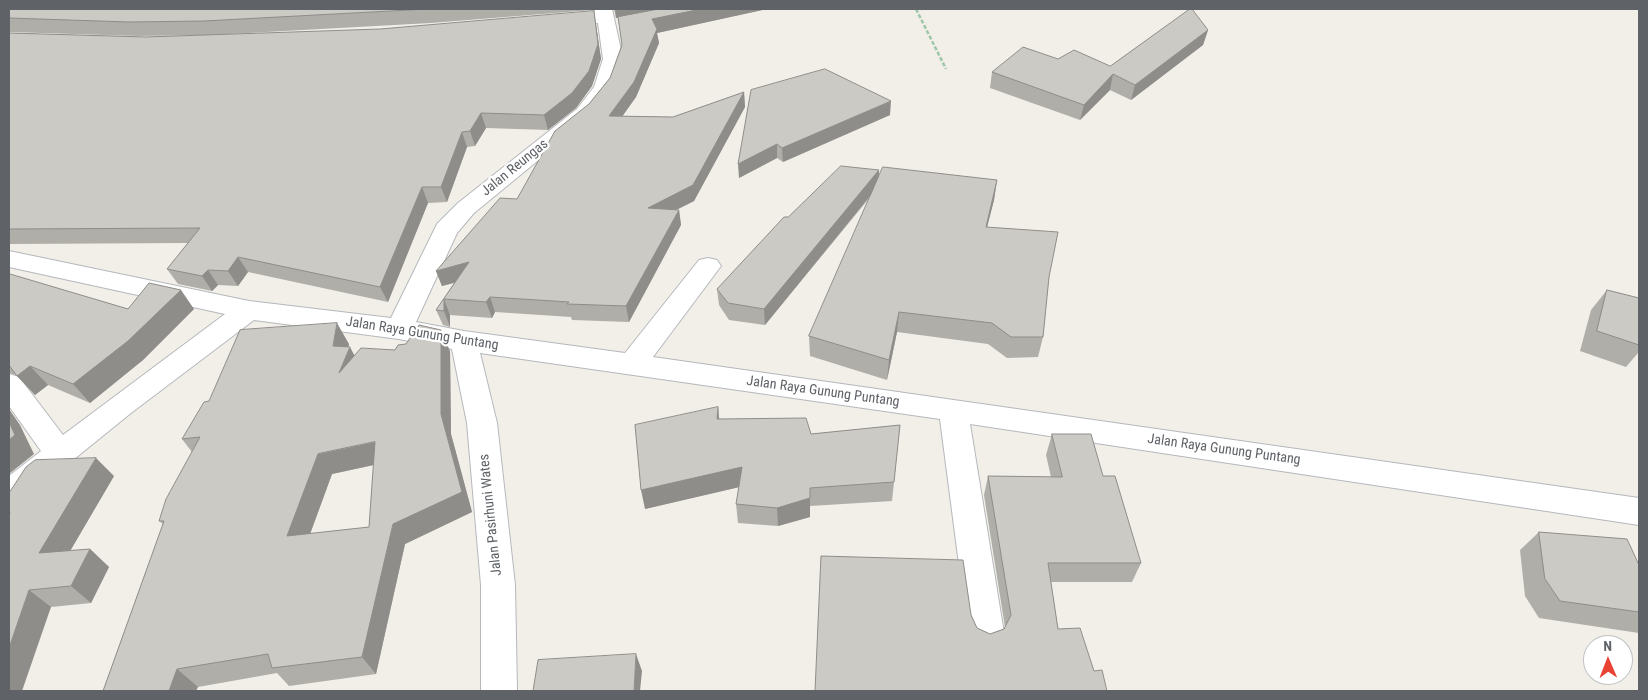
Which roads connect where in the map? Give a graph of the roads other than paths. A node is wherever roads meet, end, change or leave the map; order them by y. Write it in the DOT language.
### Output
graph roads {
  1 [pos="611,19"];
  2 [pos="538,22"];
  3 [pos="21,262"];
  4 [pos="708,266"];
  5 [pos="15,288"];
  6 [pos="249,310"];
  7 [pos="399,329"];
  8 [pos="464,341"];
  9 [pos="632,364"];
  10 [pos="9,385"];
  11 [pos="953,410"];
  12 [pos="60,454"];
  13 [pos="9,494"];
  14 [pos="1639,512"];
  15 [pos="986,633"];
  16 [pos="499,691"];
  1 -- 2 [label="street"];
  1 -- 7 [label="street, Jalan Reungas"];
  3 -- 5 [label="street"];
  3 -- 6 [label="street, Jalan Raya Gunung Puntang"];
  4 -- 9 [label="street"];
  6 -- 7 [label="street, Jalan Raya Gunung Puntang"];
  6 -- 12 [label="street"];
  7 -- 8 [label="street, Jalan Raya Gunung Puntang"];
  8 -- 9 [label="street, Jalan Raya Gunung Puntang"];
  8 -- 16 [label="street, Jalan Pasirhuni Wates"];
  9 -- 11 [label="street, Jalan Raya Gunung Puntang"];
  10 -- 12 [label="street"];
  11 -- 14 [label="street, Jalan Raya Gunung Puntang"];
  11 -- 15 [label="street"];
  12 -- 13 [label="street"];
}
